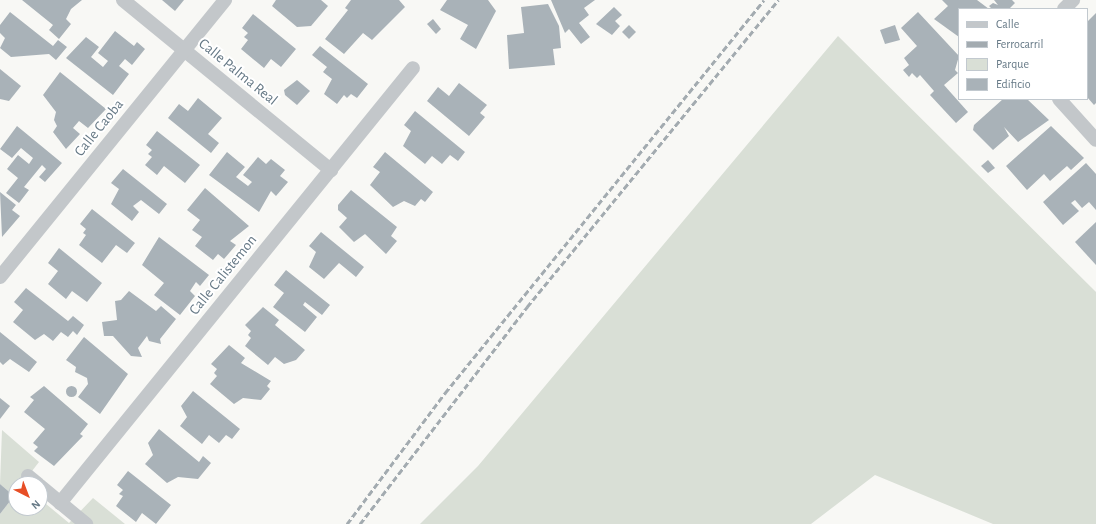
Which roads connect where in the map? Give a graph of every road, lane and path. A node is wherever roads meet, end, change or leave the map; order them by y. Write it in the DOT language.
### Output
graph roads {
  1 [pos="123,0"];
  2 [pos="225,0"];
  3 [pos="1073,0"];
  4 [pos="1065,8"];
  5 [pos="184,50"];
  6 [pos="413,68"];
  7 [pos="1060,100"];
  8 [pos="1096,140"];
  9 [pos="331,170"];
  10 [pos="0,277"];
  11 [pos="48,493"];
  12 [pos="60,503"];
  13 [pos="86,524"];
  1 -- 5 [label="street, Calle Palma Real"];
  2 -- 5 [label="street, Calle Caoba"];
  3 -- 4 [label="street"];
  5 -- 9 [label="street, Calle Palma Real"];
  5 -- 10 [label="street, Calle Caoba"];
  6 -- 9 [label="street, Calle Calistemon"];
  7 -- 8 [label="street"];
  9 -- 12 [label="street, Calle Calistemon"];
  11 -- 12 [label="street"];
  12 -- 13 [label="street"];
}
